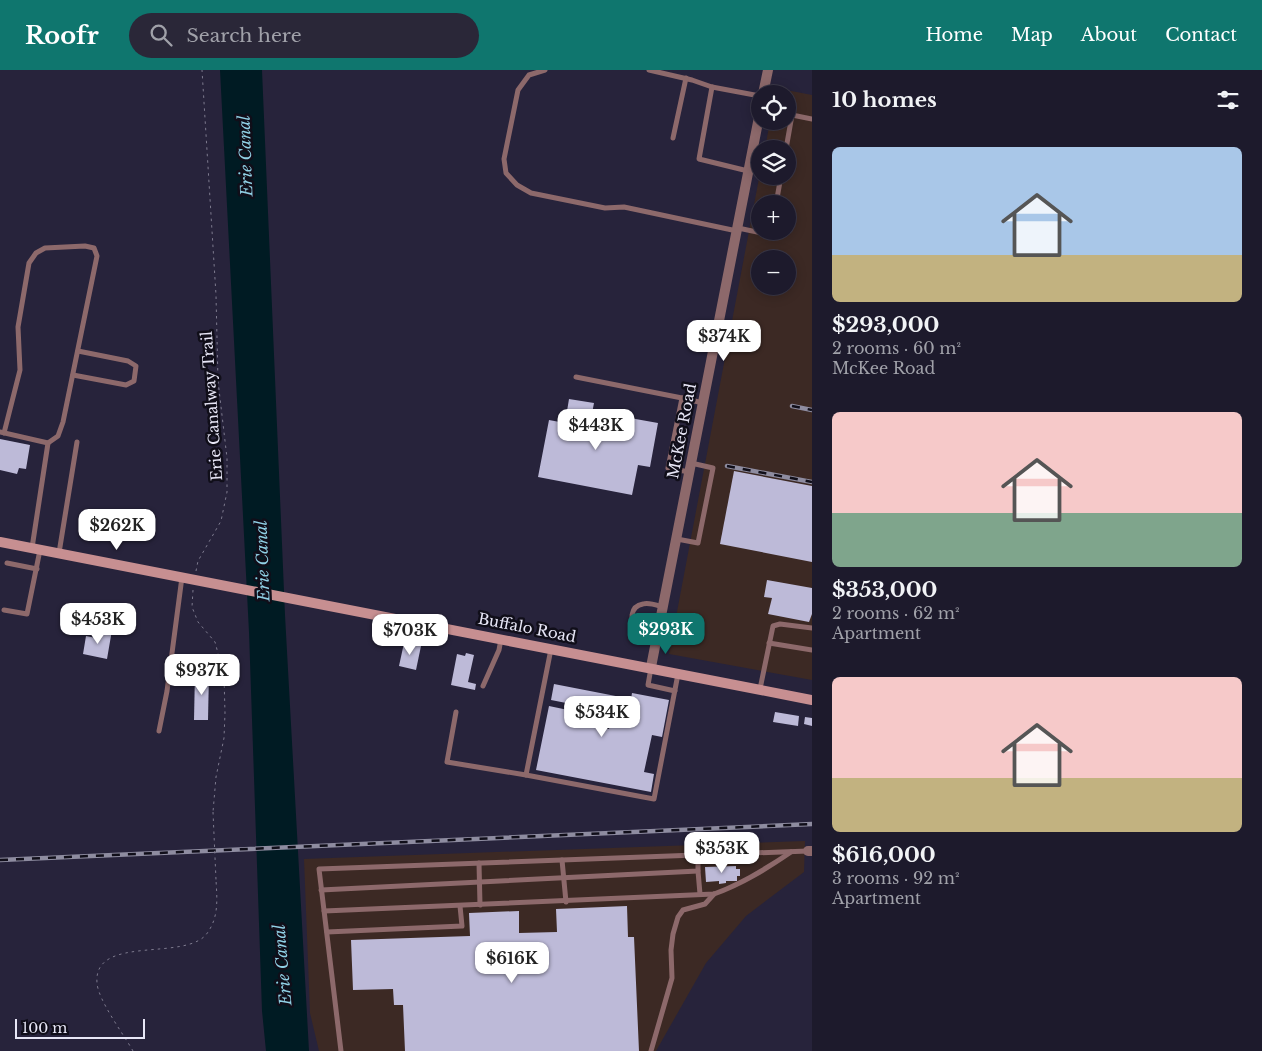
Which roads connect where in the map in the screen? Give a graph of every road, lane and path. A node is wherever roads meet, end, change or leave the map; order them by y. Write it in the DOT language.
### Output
graph roads {
  1 [pos="202,70"];
  2 [pos="545,70"];
  3 [pos="649,70"];
  4 [pos="768,70"];
  5 [pos="686,78"];
  6 [pos="766,85"];
  7 [pos="712,87"];
  8 [pos="751,94"];
  9 [pos="796,116"];
  10 [pos="812,119"];
  11 [pos="756,130"];
  12 [pos="673,138"];
  13 [pos="748,171"];
  14 [pos="737,229"];
  15 [pos="751,232"];
  16 [pos="78,351"];
  17 [pos="73,375"];
  18 [pos="576,377"];
  19 [pos="682,398"];
  20 [pos="703,402"];
  21 [pos="2,432"];
  22 [pos="48,442"];
  23 [pos="77,442"];
  24 [pos="690,468"];
  25 [pos="676,539"];
  26 [pos="0,542"];
  27 [pos="36,549"];
  28 [pos="59,553"];
  29 [pos="7,563"];
  30 [pos="37,569"];
  31 [pos="182,576"];
  32 [pos="194,578"];
  33 [pos="663,608"];
  34 [pos="4,610"];
  35 [pos="812,628"];
  36 [pos="657,637"];
  37 [pos="501,638"];
  38 [pos="769,643"];
  39 [pos="552,648"];
  40 [pos="812,650"];
  41 [pos="651,667"];
  42 [pos="678,673"];
  43 [pos="483,686"];
  44 [pos="760,690"];
  45 [pos="675,691"];
  46 [pos="812,700"];
  47 [pos="456,712"];
  48 [pos="158,731"];
  49 [pos="526,775"];
  50 [pos="792,851"];
  51 [pos="810,851"];
  52 [pos="698,855"];
  53 [pos="562,860"];
  54 [pos="479,863"];
  55 [pos="698,871"];
  56 [pos="564,878"];
  57 [pos="480,882"];
  58 [pos="321,890"];
  59 [pos="700,894"];
  60 [pos="714,894"];
  61 [pos="566,902"];
  62 [pos="480,905"];
  63 [pos="460,906"];
  64 [pos="324,911"];
  65 [pos="327,932"];
  66 [pos="133,1051"];
  67 [pos="341,1051"];
  68 [pos="651,1051"];
  1 -- 32 [label="path, Erie Canalway Trail"];
  2 -- 14 [label="lane"];
  3 -- 5 [label="lane"];
  4 -- 6 [label="street"];
  5 -- 7 [label="lane"];
  5 -- 12 [label="lane"];
  7 -- 8 [label="lane"];
  7 -- 13 [label="lane"];
  9 -- 10 [label="lane"];
  11 -- 13 [label="street, McKee Road"];
  13 -- 14 [label="street, McKee Road"];
  14 -- 15 [label="lane"];
  14 -- 20 [label="street, McKee Road"];
  16 -- 17 [label="lane"];
  16 -- 17 [label="lane"];
  16 -- 21 [label="lane"];
  17 -- 22 [label="lane"];
  18 -- 19 [label="lane"];
  19 -- 20 [label="lane"];
  19 -- 24 [label="lane"];
  20 -- 24 [label="street, McKee Road"];
  21 -- 22 [label="lane"];
  22 -- 27 [label="lane"];
  23 -- 28 [label="lane"];
  24 -- 25 [label="street, McKee Road"];
  24 -- 25 [label="lane"];
  25 -- 33 [label="street, McKee Road"];
  26 -- 27 [label="main road, Buffalo Road"];
  27 -- 28 [label="main road, Buffalo Road"];
  27 -- 30 [label="lane"];
  28 -- 31 [label="main road, Buffalo Road"];
  29 -- 30 [label="lane"];
  30 -- 34 [label="lane"];
  31 -- 32 [label="main road, Buffalo Road"];
  31 -- 48 [label="lane"];
  32 -- 37 [label="main road, Buffalo Road"];
  32 -- 66 [label="path, Erie Canalway Trail, bridge"];
  33 -- 36 [label="street, McKee Road"];
  33 -- 36 [label="lane"];
  35 -- 38 [label="lane"];
  36 -- 41 [label="street, McKee Road"];
  37 -- 39 [label="main road, Buffalo Road"];
  37 -- 43 [label="lane"];
  38 -- 40 [label="lane"];
  38 -- 44 [label="lane"];
  39 -- 41 [label="main road, Buffalo Road"];
  39 -- 49 [label="lane"];
  41 -- 42 [label="main road, Buffalo Road"];
  41 -- 45 [label="lane"];
  42 -- 44 [label="main road, Buffalo Road"];
  42 -- 45 [label="lane"];
  44 -- 46 [label="main road, Buffalo Road"];
  45 -- 49 [label="lane"];
  47 -- 49 [label="lane"];
  50 -- 51 [label="lane"];
  50 -- 52 [label="lane"];
  50 -- 60 [label="lane"];
  52 -- 53 [label="lane"];
  52 -- 55 [label="lane"];
  53 -- 54 [label="lane"];
  53 -- 56 [label="lane"];
  54 -- 57 [label="lane"];
  54 -- 58 [label="lane"];
  55 -- 56 [label="lane"];
  55 -- 59 [label="lane"];
  56 -- 57 [label="lane"];
  56 -- 61 [label="lane"];
  57 -- 58 [label="lane"];
  57 -- 62 [label="lane"];
  58 -- 64 [label="lane"];
  59 -- 60 [label="lane"];
  59 -- 61 [label="lane"];
  60 -- 68 [label="lane"];
  61 -- 62 [label="lane"];
  62 -- 63 [label="lane"];
  63 -- 64 [label="lane"];
  63 -- 65 [label="lane"];
  64 -- 65 [label="lane"];
  65 -- 67 [label="lane"];
}
